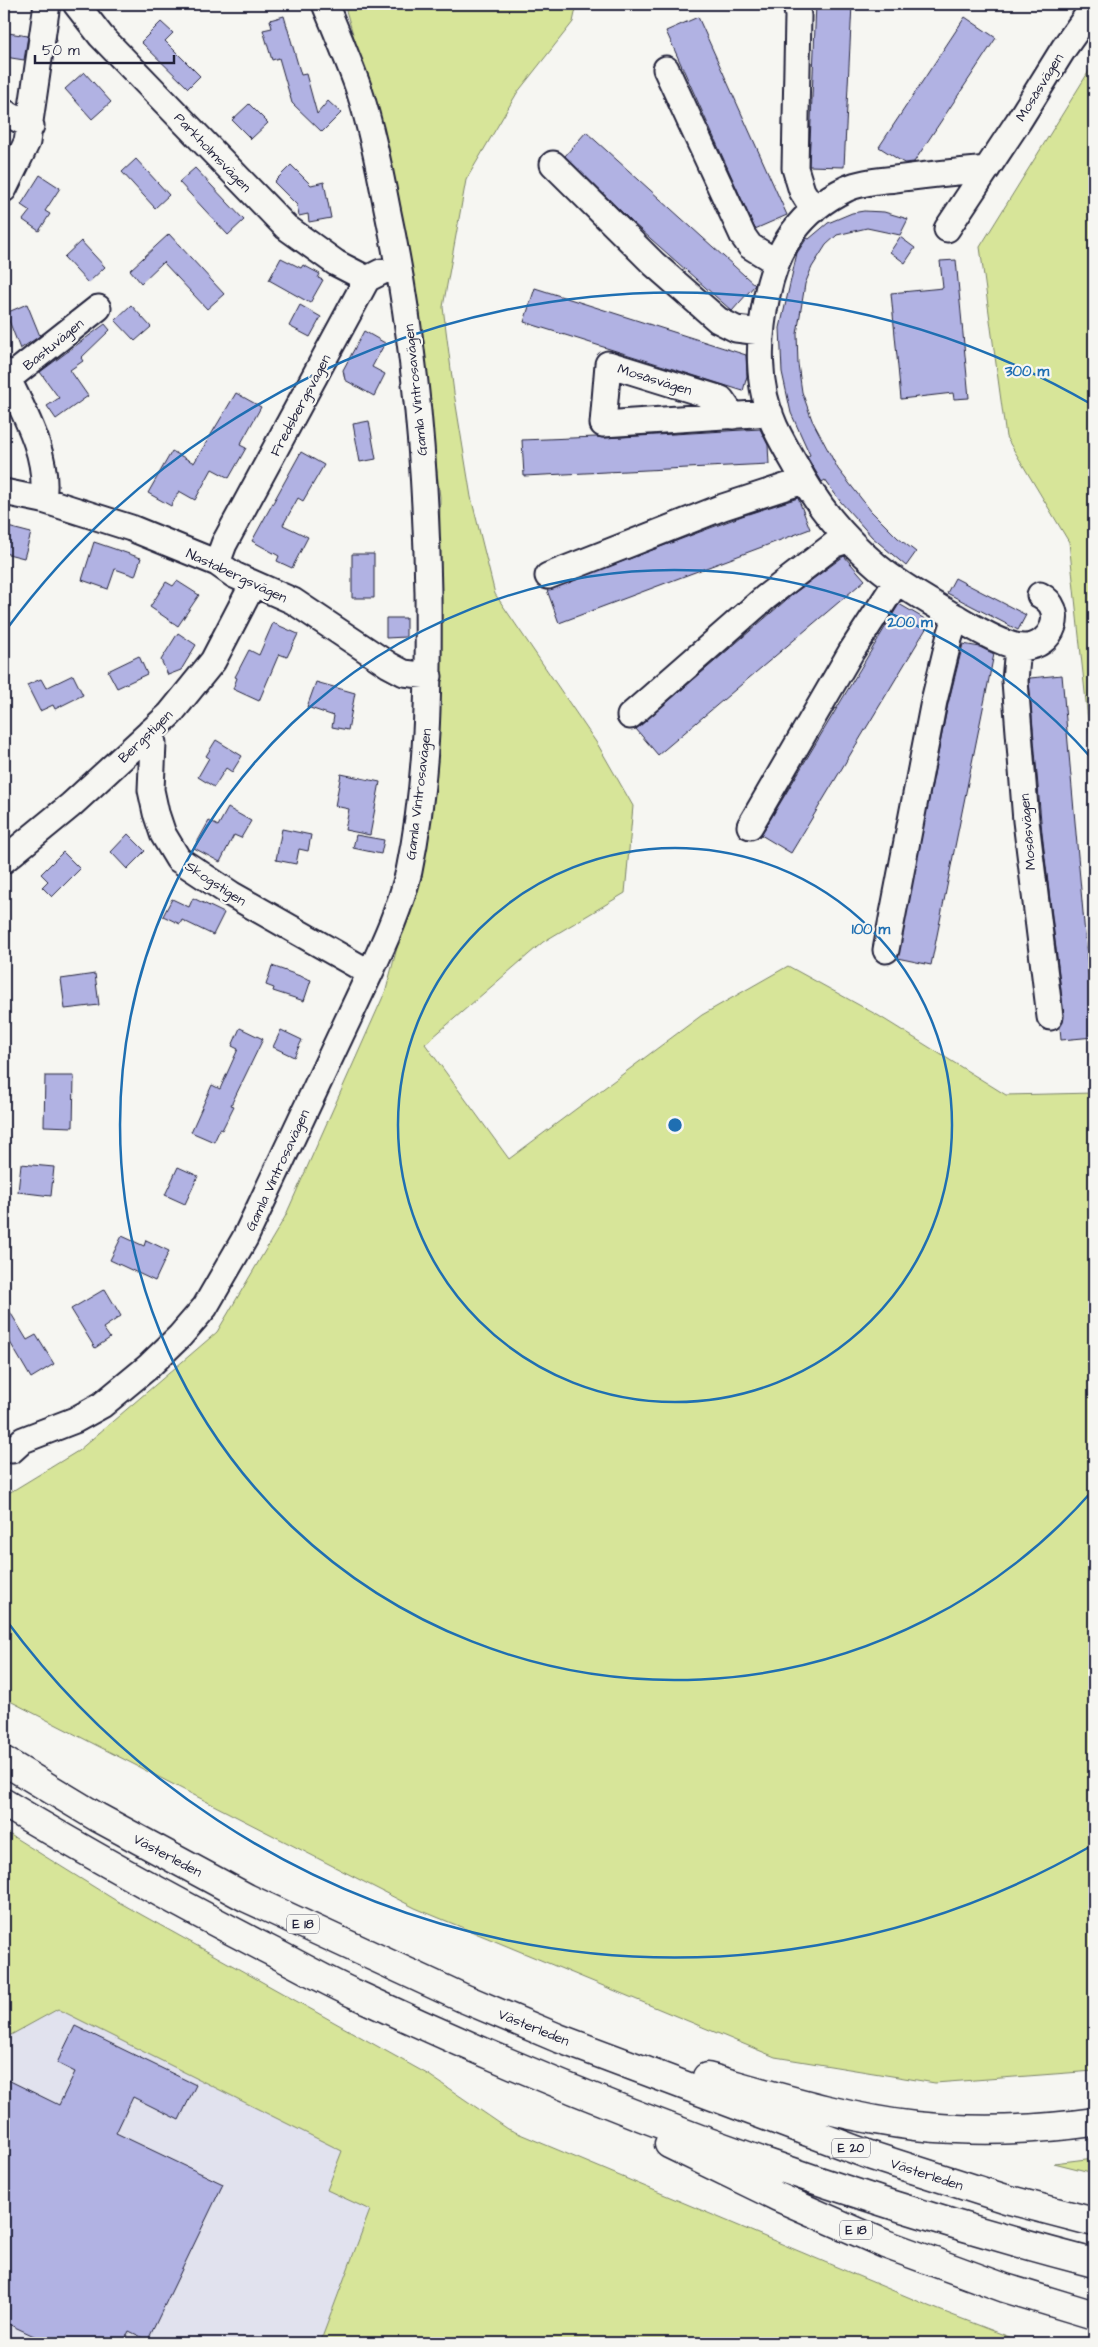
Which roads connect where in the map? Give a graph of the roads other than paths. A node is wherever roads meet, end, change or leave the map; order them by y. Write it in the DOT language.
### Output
graph roads {
  1 [pos="48,4"];
  2 [pos="76,4"];
  3 [pos="325,4"];
  4 [pos="796,4"];
  5 [pos="1094,6"];
  6 [pos="666,69"];
  7 [pos="4,112"];
  8 [pos="31,126"];
  9 [pos="553,164"];
  10 [pos="987,169"];
  11 [pos="4,189"];
  12 [pos="814,210"];
  13 [pos="947,229"];
  14 [pos="776,262"];
  15 [pos="399,264"];
  16 [pos="367,279"];
  17 [pos="98,308"];
  18 [pos="761,332"];
  19 [pos="6,375"];
  20 [pos="770,413"];
  21 [pos="733,416"];
  22 [pos="803,480"];
  23 [pos="4,492"];
  24 [pos="43,500"];
  25 [pos="848,540"];
  26 [pos="218,563"];
  27 [pos="548,576"];
  28 [pos="897,581"];
  29 [pos="253,584"];
  30 [pos="1040,595"];
  31 [pos="956,617"];
  32 [pos="1018,647"];
  33 [pos="429,676"];
  34 [pos="630,716"];
  35 [pos="150,732"];
  36 [pos="750,826"];
  37 [pos="4,860"];
  38 [pos="886,950"];
  39 [pos="370,973"];
  40 [pos="1050,1017"];
  41 [pos="12,1450"];
  42 [pos="4,1761"];
  43 [pos="4,1803"];
  44 [pos="613,2058"];
  45 [pos="634,2115"];
  46 [pos="1094,2122"];
  47 [pos="1094,2222"];
  48 [pos="1094,2263"];
  49 [pos="1094,2315"];
  1 -- 8 [label="street"];
  2 -- 16 [label="street, Parkholmsvägen"];
  3 -- 15 [label="street, Gamla Vintrosavägen"];
  4 -- 12 [label="street"];
  5 -- 10 [label="street, Mosåsvägen"];
  6 -- 14 [label="street"];
  7 -- 8 [label="street"];
  8 -- 11 [label="street"];
  9 -- 18 [label="street"];
  10 -- 12 [label="street"];
  10 -- 13 [label="street, Mosåsvägen"];
  12 -- 14 [label="street"];
  14 -- 18 [label="street"];
  15 -- 16 [label="street"];
  15 -- 33 [label="street, Gamla Vintrosavägen"];
  16 -- 26 [label="street, Fredsbergsvägen"];
  17 -- 19 [label="street, Bastuvägen"];
  18 -- 20 [label="street"];
  19 -- 24 [label="street, Bastuvägen"];
  20 -- 21 [label="street, Mosåsvägen"];
  20 -- 22 [label="street"];
  21 -- 21 [label="street, Mosåsvägen"];
  22 -- 25 [label="street"];
  22 -- 27 [label="street"];
  23 -- 24 [label="street, Nastabergsvägen"];
  24 -- 26 [label="street, Nastabergsvägen"];
  25 -- 28 [label="street"];
  25 -- 34 [label="street"];
  26 -- 29 [label="street, Nastabergsvägen"];
  28 -- 31 [label="street"];
  28 -- 36 [label="street"];
  29 -- 33 [label="street, Nastabergsvägen"];
  29 -- 35 [label="street, Bergstigen"];
  30 -- 32 [label="street"];
  31 -- 32 [label="street"];
  31 -- 38 [label="street"];
  32 -- 40 [label="street, Mosåsvägen"];
  33 -- 39 [label="street, Gamla Vintrosavägen"];
  35 -- 37 [label="street, Bergstigen"];
  35 -- 39 [label="street, Skogstigen"];
  39 -- 41 [label="street, Gamla Vintrosavägen"];
  42 -- 44 [label="highway, Västerleden / E 18"];
  43 -- 45 [label="highway, E 18"];
  44 -- 46 [label="highway, E 18"];
  44 -- 47 [label="highway, Västerleden / E 20"];
  45 -- 48 [label="highway"];
  45 -- 49 [label="highway, E 18"];
}
